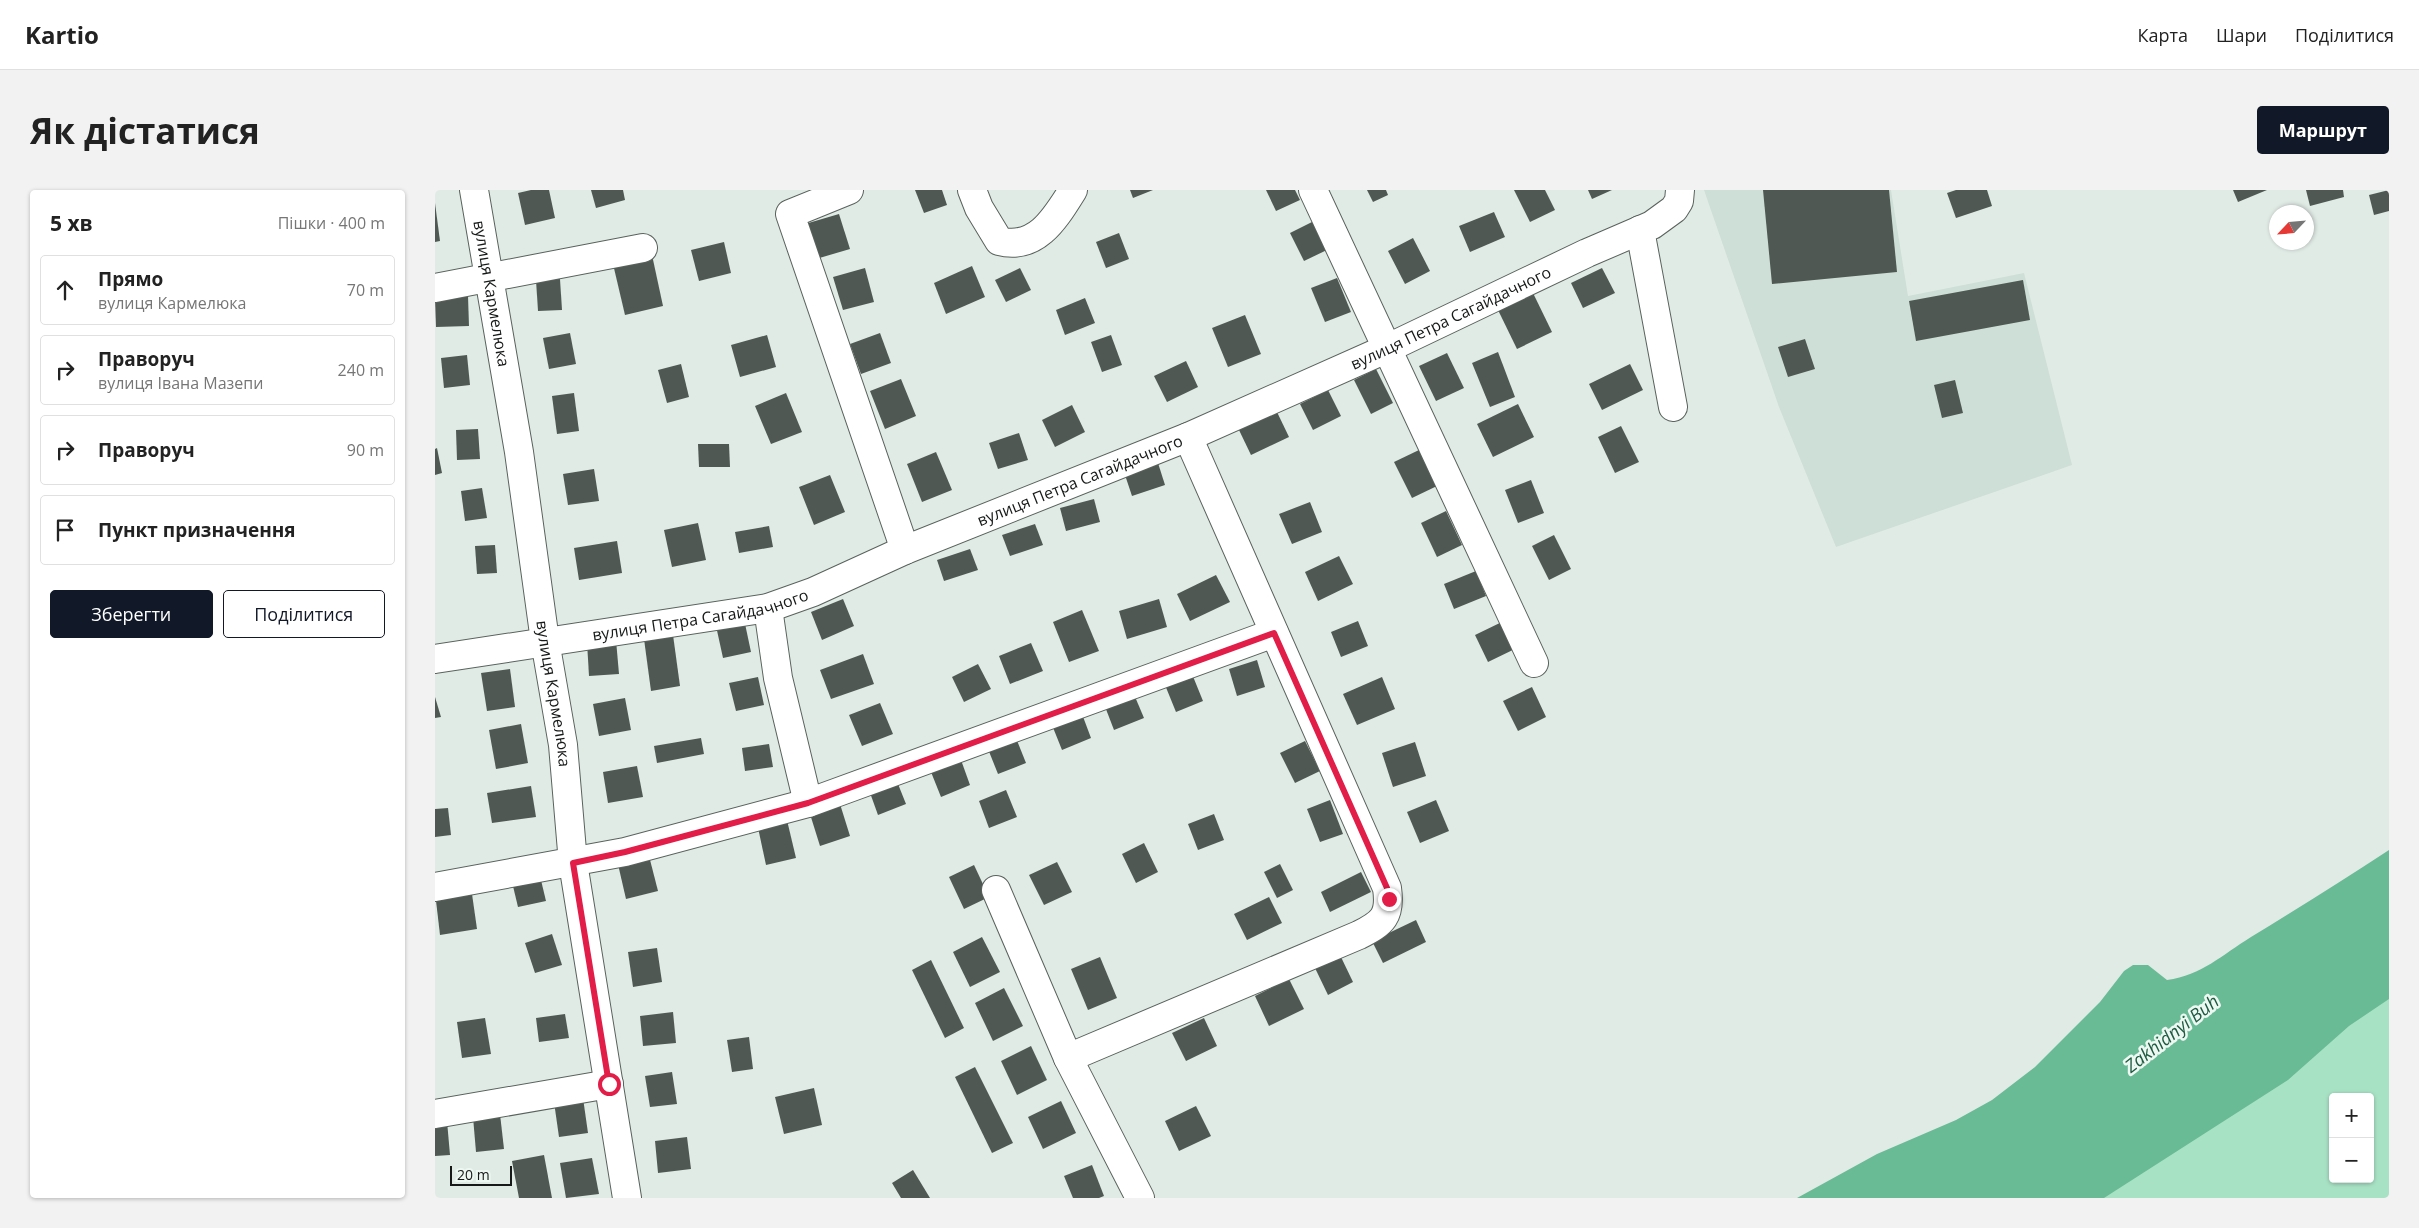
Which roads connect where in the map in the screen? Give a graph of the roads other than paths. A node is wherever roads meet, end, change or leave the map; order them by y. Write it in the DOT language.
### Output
graph roads {
  1 [pos="474,190"];
  2 [pos="849,190"];
  3 [pos="972,190"];
  4 [pos="1073,190"];
  5 [pos="1313,190"];
  6 [pos="1680,190"];
  7 [pos="1640,230"];
  8 [pos="643,248"];
  9 [pos="488,279"];
  10 [pos="435,288"];
  11 [pos="1387,349"];
  12 [pos="1673,407"];
  13 [pos="1188,436"];
  14 [pos="905,550"];
  15 [pos="768,608"];
  16 [pos="1274,633"];
  17 [pos="545,641"];
  18 [pos="435,659"];
  19 [pos="1534,663"];
  20 [pos="808,803"];
  21 [pos="573,863"];
  22 [pos="435,887"];
  23 [pos="996,890"];
  24 [pos="1068,1058"];
  25 [pos="609,1084"];
  26 [pos="435,1114"];
  27 [pos="627,1198"];
  28 [pos="1140,1198"];
  1 -- 9 [label="street, вулиця Кармелюка"];
  2 -- 14 [label="street"];
  3 -- 4 [label="street"];
  5 -- 11 [label="street"];
  6 -- 7 [label="street, вулиця Петра Сагайдачного"];
  7 -- 11 [label="street, вулиця Петра Сагайдачного"];
  7 -- 12 [label="street"];
  8 -- 9 [label="street"];
  9 -- 10 [label="street"];
  9 -- 17 [label="street, вулиця Кармелюка"];
  11 -- 13 [label="street, вулиця Петра Сагайдачного"];
  11 -- 19 [label="street"];
  13 -- 14 [label="street, вулиця Петра Сагайдачного"];
  13 -- 16 [label="street"];
  14 -- 15 [label="street, вулиця Петра Сагайдачного"];
  15 -- 17 [label="street, вулиця Петра Сагайдачного"];
  15 -- 20 [label="street"];
  16 -- 20 [label="street"];
  16 -- 24 [label="street"];
  17 -- 18 [label="street, вулиця Петра Сагайдачного"];
  17 -- 21 [label="street, вулиця Кармелюка"];
  20 -- 21 [label="street"];
  21 -- 22 [label="street"];
  21 -- 25 [label="street, вулиця Кармелюка"];
  23 -- 24 [label="street"];
  24 -- 28 [label="street"];
  25 -- 26 [label="street"];
  25 -- 27 [label="street, вулиця Кармелюка"];
}
